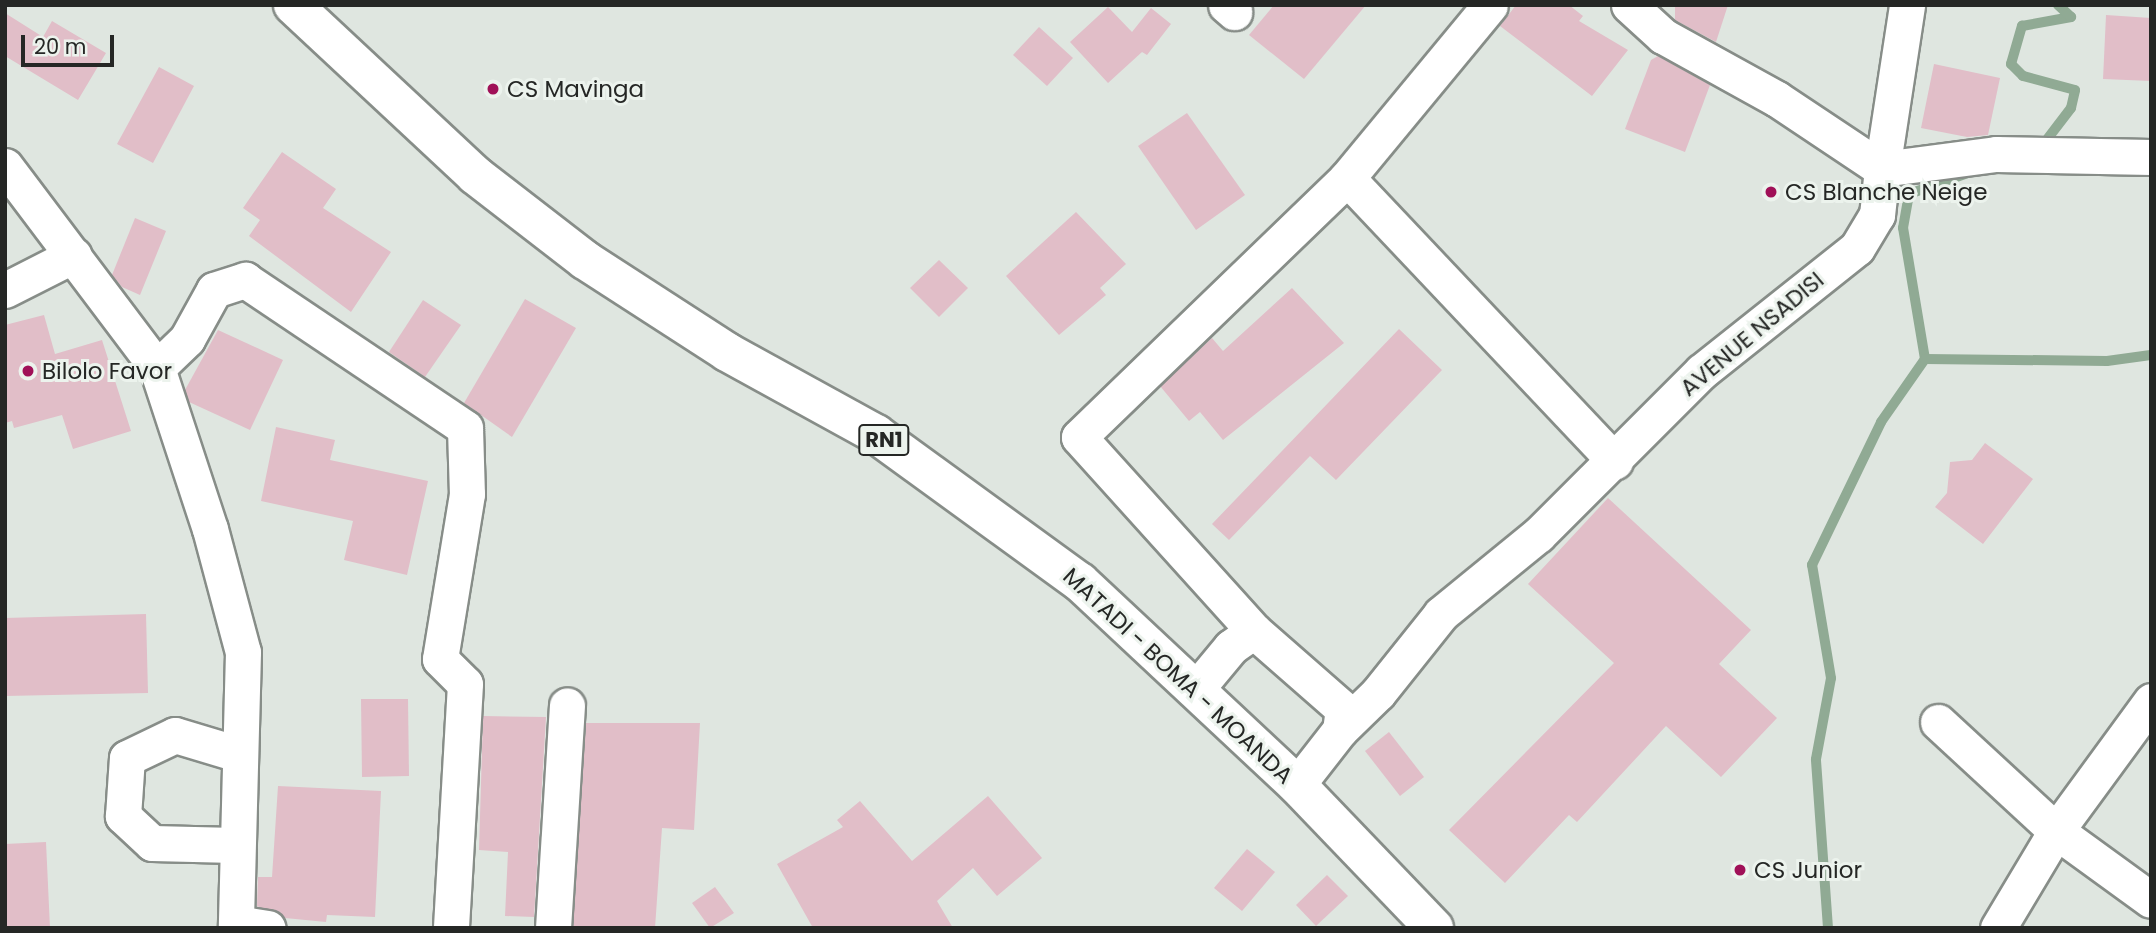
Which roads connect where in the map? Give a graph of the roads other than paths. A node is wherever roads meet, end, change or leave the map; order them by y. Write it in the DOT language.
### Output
graph roads {
  1 [pos="293,5"];
  2 [pos="1490,5"];
  3 [pos="1629,5"];
  4 [pos="1907,5"];
  5 [pos="2151,157"];
  6 [pos="5,166"];
  7 [pos="1882,169"];
  8 [pos="1347,178"];
  9 [pos="74,254"];
  10 [pos="5,290"];
  11 [pos="157,368"];
  12 [pos="1615,461"];
  13 [pos="1254,631"];
  14 [pos="1198,688"];
  15 [pos="2151,701"];
  16 [pos="567,705"];
  17 [pos="1938,722"];
  18 [pos="1340,730"];
  19 [pos="238,754"];
  20 [pos="1297,785"];
  21 [pos="2056,831"];
  22 [pos="235,845"];
  23 [pos="2151,900"];
  24 [pos="247,926"];
  25 [pos="451,928"];
  26 [pos="553,928"];
  27 [pos="1434,928"];
  28 [pos="1998,928"];
  1 -- 14 [label="highway, MATADI - BOMA - MOANDA / RN1"];
  2 -- 8 [label="street"];
  3 -- 7 [label="street"];
  4 -- 7 [label="street, AVENUE NSADISI"];
  5 -- 7 [label="street"];
  6 -- 9 [label="street"];
  7 -- 12 [label="street, AVENUE NSADISI"];
  8 -- 12 [label="street"];
  8 -- 13 [label="street"];
  9 -- 10 [label="street"];
  9 -- 11 [label="street"];
  11 -- 19 [label="street"];
  11 -- 25 [label="street"];
  12 -- 18 [label="street, AVENUE NSADISI"];
  13 -- 14 [label="street"];
  13 -- 18 [label="street"];
  14 -- 20 [label="highway, MATADI - BOMA - MOANDA / RN1"];
  15 -- 21 [label="street"];
  16 -- 26 [label="street"];
  17 -- 21 [label="street"];
  18 -- 20 [label="street, AVENUE NSADISI"];
  19 -- 22 [label="street"];
  19 -- 22 [label="street"];
  20 -- 27 [label="highway, MATADI - BOMA - MOANDA / RN1"];
  21 -- 23 [label="street"];
  21 -- 28 [label="street"];
  22 -- 24 [label="street"];
}
